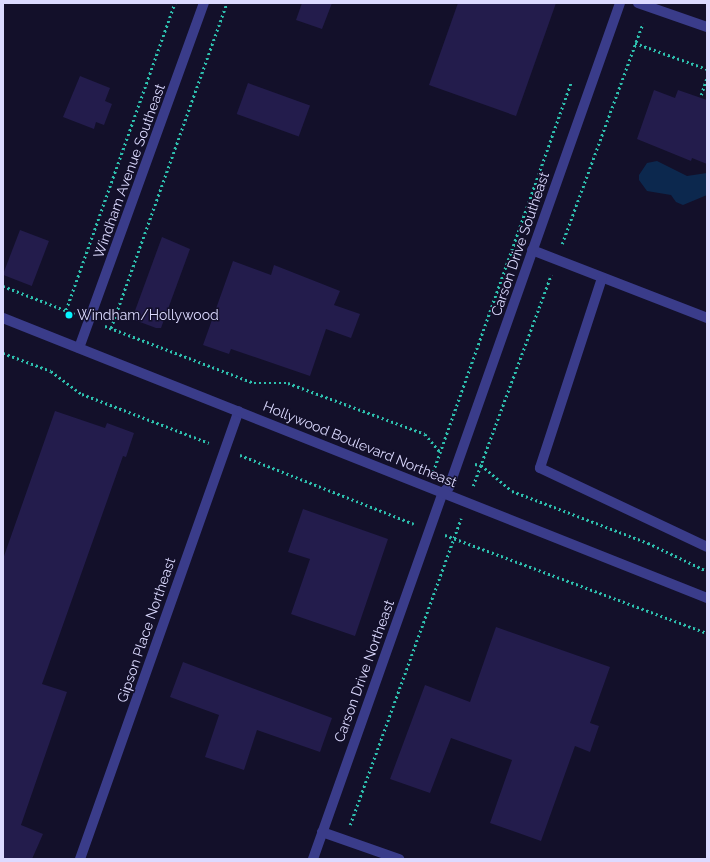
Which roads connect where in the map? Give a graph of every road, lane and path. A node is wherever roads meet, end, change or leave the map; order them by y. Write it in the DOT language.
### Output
graph roads {
  1 [pos="175,3"];
  2 [pos="204,3"];
  3 [pos="227,3"];
  4 [pos="620,3"];
  5 [pos="638,3"];
  6 [pos="649,7"];
  7 [pos="707,27"];
  8 [pos="635,44"];
  9 [pos="707,69"];
  10 [pos="573,78"];
  11 [pos="707,78"];
  12 [pos="706,85"];
  13 [pos="701,95"];
  14 [pos="532,250"];
  15 [pos="556,259"];
  16 [pos="602,278"];
  17 [pos="3,286"];
  18 [pos="66,310"];
  19 [pos="3,318"];
  20 [pos="707,318"];
  21 [pos="90,320"];
  22 [pos="111,328"];
  23 [pos="79,348"];
  24 [pos="3,353"];
  25 [pos="238,411"];
  26 [pos="225,450"];
  27 [pos="440,452"];
  28 [pos="458,462"];
  29 [pos="481,465"];
  30 [pos="428,486"];
  31 [pos="443,492"];
  32 [pos="467,502"];
  33 [pos="416,516"];
  34 [pos="413,523"];
  35 [pos="430,529"];
  36 [pos="410,531"];
  37 [pos="455,539"];
  38 [pos="707,547"];
  39 [pos="707,571"];
  40 [pos="707,598"];
  41 [pos="707,633"];
  42 [pos="322,832"];
  43 [pos="345,840"];
  44 [pos="80,859"];
  45 [pos="313,859"];
  46 [pos="399,859"];
  1 -- 18 [label="path"];
  2 -- 21 [label="street, Windham Avenue Southeast"];
  3 -- 22 [label="path"];
  4 -- 14 [label="street, Carson Drive Southeast"];
  5 -- 6 [label="street"];
  6 -- 7 [label="street"];
  6 -- 8 [label="path"];
  8 -- 9 [label="path"];
  8 -- 15 [label="path"];
  10 -- 27 [label="path"];
  11 -- 12 [label="path"];
  12 -- 13 [label="path"];
  14 -- 15 [label="street"];
  14 -- 28 [label="street, Carson Drive Southeast"];
  15 -- 16 [label="street"];
  15 -- 29 [label="path"];
  16 -- 20 [label="street"];
  16 -- 38 [label="street"];
  17 -- 18 [label="path"];
  18 -- 21 [label="path"];
  19 -- 23 [label="street, Hollywood Boulevard Northeast"];
  21 -- 22 [label="path"];
  21 -- 23 [label="street, Windham Avenue Southeast"];
  22 -- 27 [label="path"];
  23 -- 25 [label="street, Hollywood Boulevard Northeast"];
  24 -- 26 [label="path"];
  25 -- 26 [label="street, Gipson Place Northeast"];
  25 -- 30 [label="street, Hollywood Boulevard Northeast"];
  26 -- 34 [label="path"];
  26 -- 44 [label="street, Gipson Place Northeast"];
  27 -- 28 [label="path"];
  27 -- 30 [label="path"];
  28 -- 29 [label="path"];
  28 -- 31 [label="street, Carson Drive Southeast"];
  29 -- 32 [label="path"];
  29 -- 39 [label="path"];
  30 -- 31 [label="street, Hollywood Boulevard Northeast"];
  31 -- 32 [label="street, Hollywood Boulevard Northeast"];
  31 -- 35 [label="street, Carson Drive Northeast"];
  32 -- 37 [label="path"];
  32 -- 40 [label="street, Hollywood Boulevard Northeast"];
  33 -- 34 [label="path"];
  34 -- 35 [label="path"];
  34 -- 36 [label="path"];
  35 -- 37 [label="path"];
  35 -- 42 [label="street, Carson Drive Northeast"];
  37 -- 41 [label="path"];
  37 -- 43 [label="path"];
  42 -- 43 [label="street"];
  42 -- 45 [label="street, Carson Drive Northeast"];
  43 -- 46 [label="street"];
}
